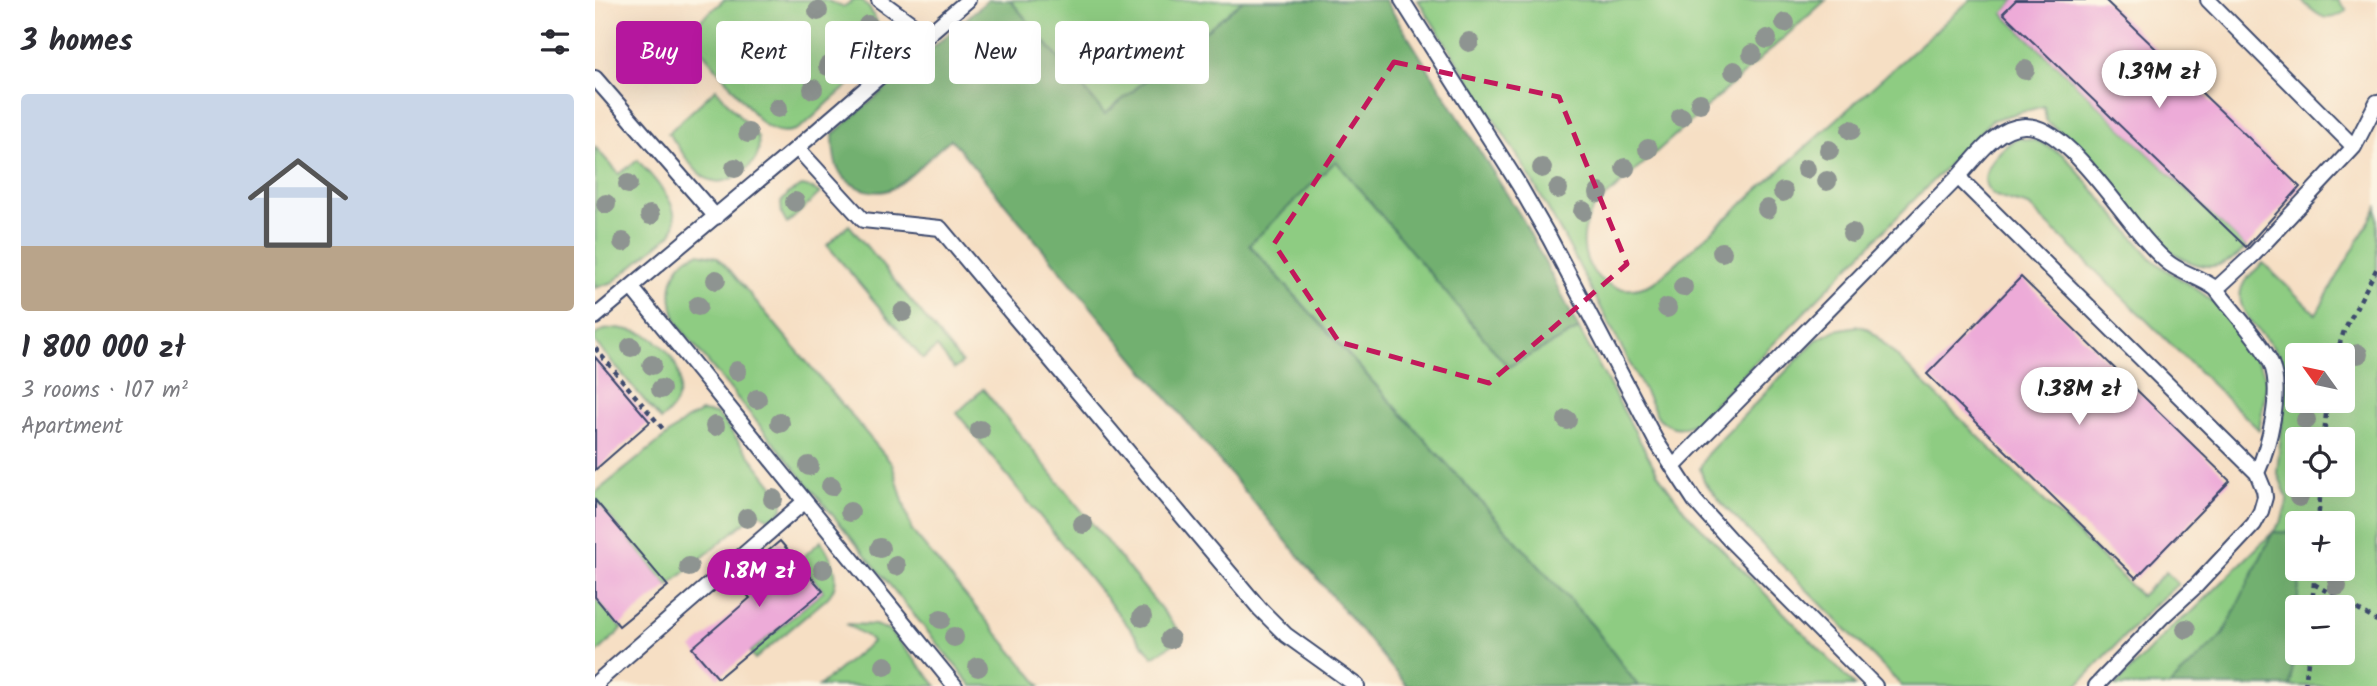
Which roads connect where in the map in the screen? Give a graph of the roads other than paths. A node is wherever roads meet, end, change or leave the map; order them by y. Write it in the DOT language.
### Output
graph roads {
  1 [pos="879,0"];
  2 [pos="1402,0"];
  3 [pos="2208,0"];
  4 [pos="962,2"];
  5 [pos="908,21"];
  6 [pos="935,27"];
  7 [pos="595,78"];
  8 [pos="871,84"];
  9 [pos="2377,102"];
  10 [pos="2354,147"];
  11 [pos="797,148"];
  12 [pos="1958,177"];
  13 [pos="716,217"];
  14 [pos="631,287"];
  15 [pos="2217,289"];
  16 [pos="595,317"];
  17 [pos="1673,467"];
  18 [pos="2257,473"];
  19 [pos="804,502"];
  20 [pos="596,684"];
  21 [pos="955,686"];
  22 [pos="1357,686"];
  23 [pos="1875,686"];
  24 [pos="2096,686"];
  1 -- 5 [label="lane"];
  2 -- 17 [label="lane"];
  3 -- 10 [label="lane"];
  4 -- 6 [label="lane"];
  7 -- 13 [label="lane"];
  8 -- 11 [label="lane"];
  9 -- 10 [label="lane"];
  10 -- 15 [label="lane"];
  11 -- 13 [label="lane"];
  11 -- 22 [label="lane"];
  12 -- 15 [label="lane"];
  12 -- 17 [label="lane"];
  12 -- 18 [label="lane"];
  13 -- 14 [label="lane"];
  14 -- 16 [label="lane"];
  14 -- 19 [label="lane"];
  15 -- 18 [label="lane"];
  17 -- 23 [label="lane"];
  18 -- 24 [label="lane"];
  19 -- 20 [label="lane"];
  19 -- 21 [label="lane"];
}
